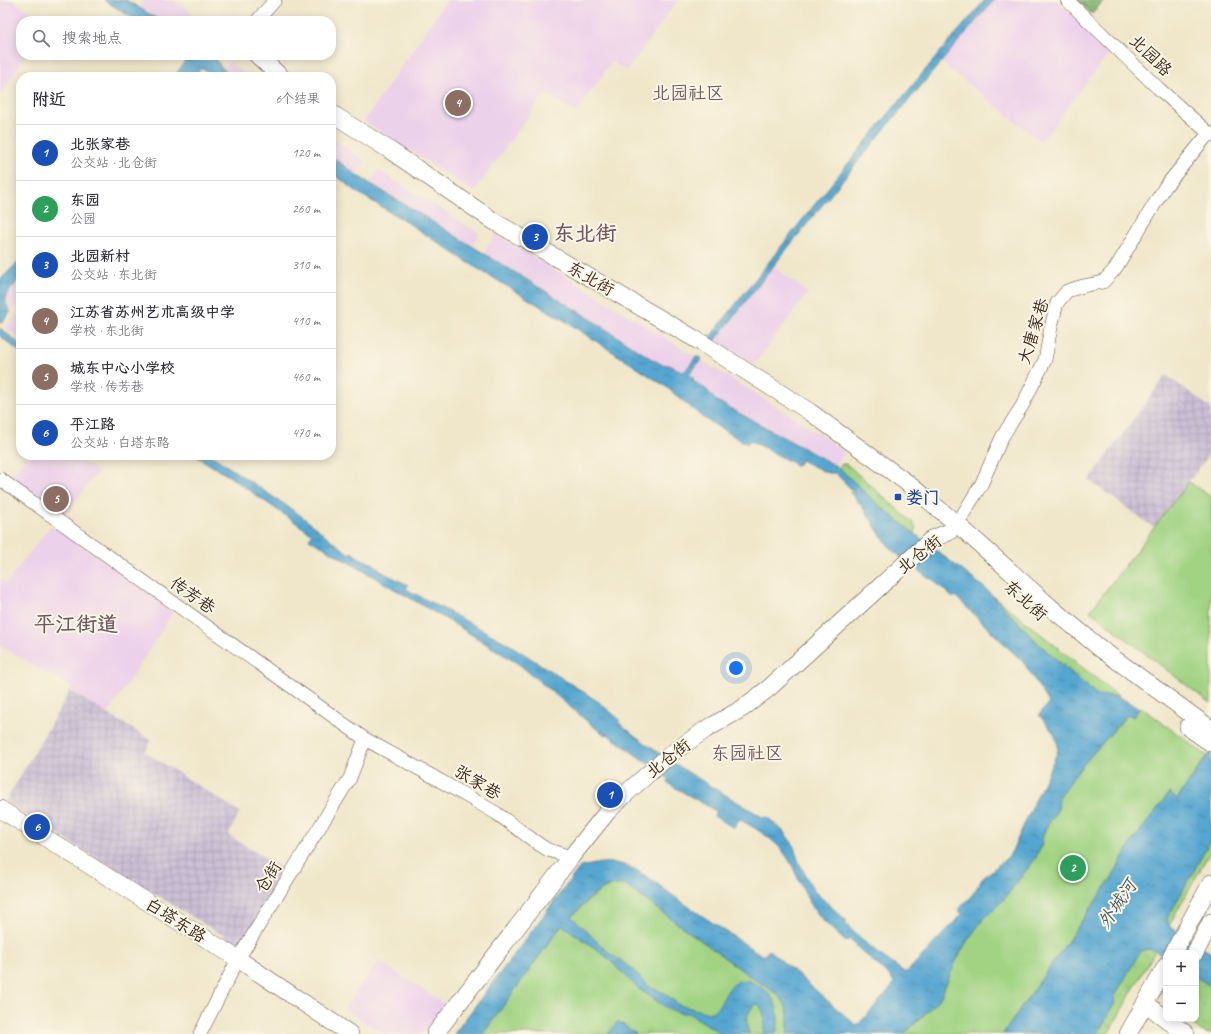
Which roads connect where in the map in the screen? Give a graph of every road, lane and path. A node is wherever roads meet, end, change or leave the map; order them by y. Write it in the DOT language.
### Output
graph roads {
  1 [pos="276,0"];
  2 [pos="1067,0"];
  3 [pos="262,16"];
  4 [pos="262,60"];
  5 [pos="276,72"];
  6 [pos="336,116"];
  7 [pos="1210,134"];
  8 [pos="0,479"];
  9 [pos="953,528"];
  10 [pos="1034,600"];
  11 [pos="1211,729"];
  12 [pos="365,739"];
  13 [pos="1211,743"];
  14 [pos="0,809"];
  15 [pos="571,857"];
  16 [pos="1211,883"];
  17 [pos="1211,922"];
  18 [pos="1175,950"];
  19 [pos="1196,950"];
  20 [pos="238,959"];
  21 [pos="1163,970"];
  22 [pos="1145,1003"];
  23 [pos="1163,1010"];
  24 [pos="1174,1022"];
  25 [pos="200,1034"];
  26 [pos="350,1034"];
  27 [pos="435,1034"];
  28 [pos="1128,1034"];
  29 [pos="1186,1034"];
  1 -- 3 [label="street"];
  2 -- 7 [label="street, 北园路"];
  4 -- 5 [label="main road"];
  6 -- 9 [label="main road, 东北街"];
  7 -- 9 [label="street, 大唐家巷"];
  8 -- 12 [label="street, 传芳巷"];
  9 -- 10 [label="main road, 东北街"];
  9 -- 15 [label="main road, 北仓街"];
  10 -- 11 [label="main road, 东北街"];
  10 -- 13 [label="main road, 东北街"];
  12 -- 15 [label="street, 张家巷"];
  12 -- 20 [label="street, 仓街"];
  14 -- 20 [label="main road, 白塔东路"];
  15 -- 27 [label="main road, 北仓街"];
  16 -- 18 [label="main road"];
  17 -- 19 [label="main road"];
  20 -- 25 [label="street, 仓街"];
  20 -- 26 [label="main road, 白塔东路"];
  21 -- 22 [label="main road"];
  22 -- 23 [label="main road"];
  22 -- 28 [label="main road"];
  23 -- 28 [label="main road"];
  24 -- 29 [label="main road"];
}
